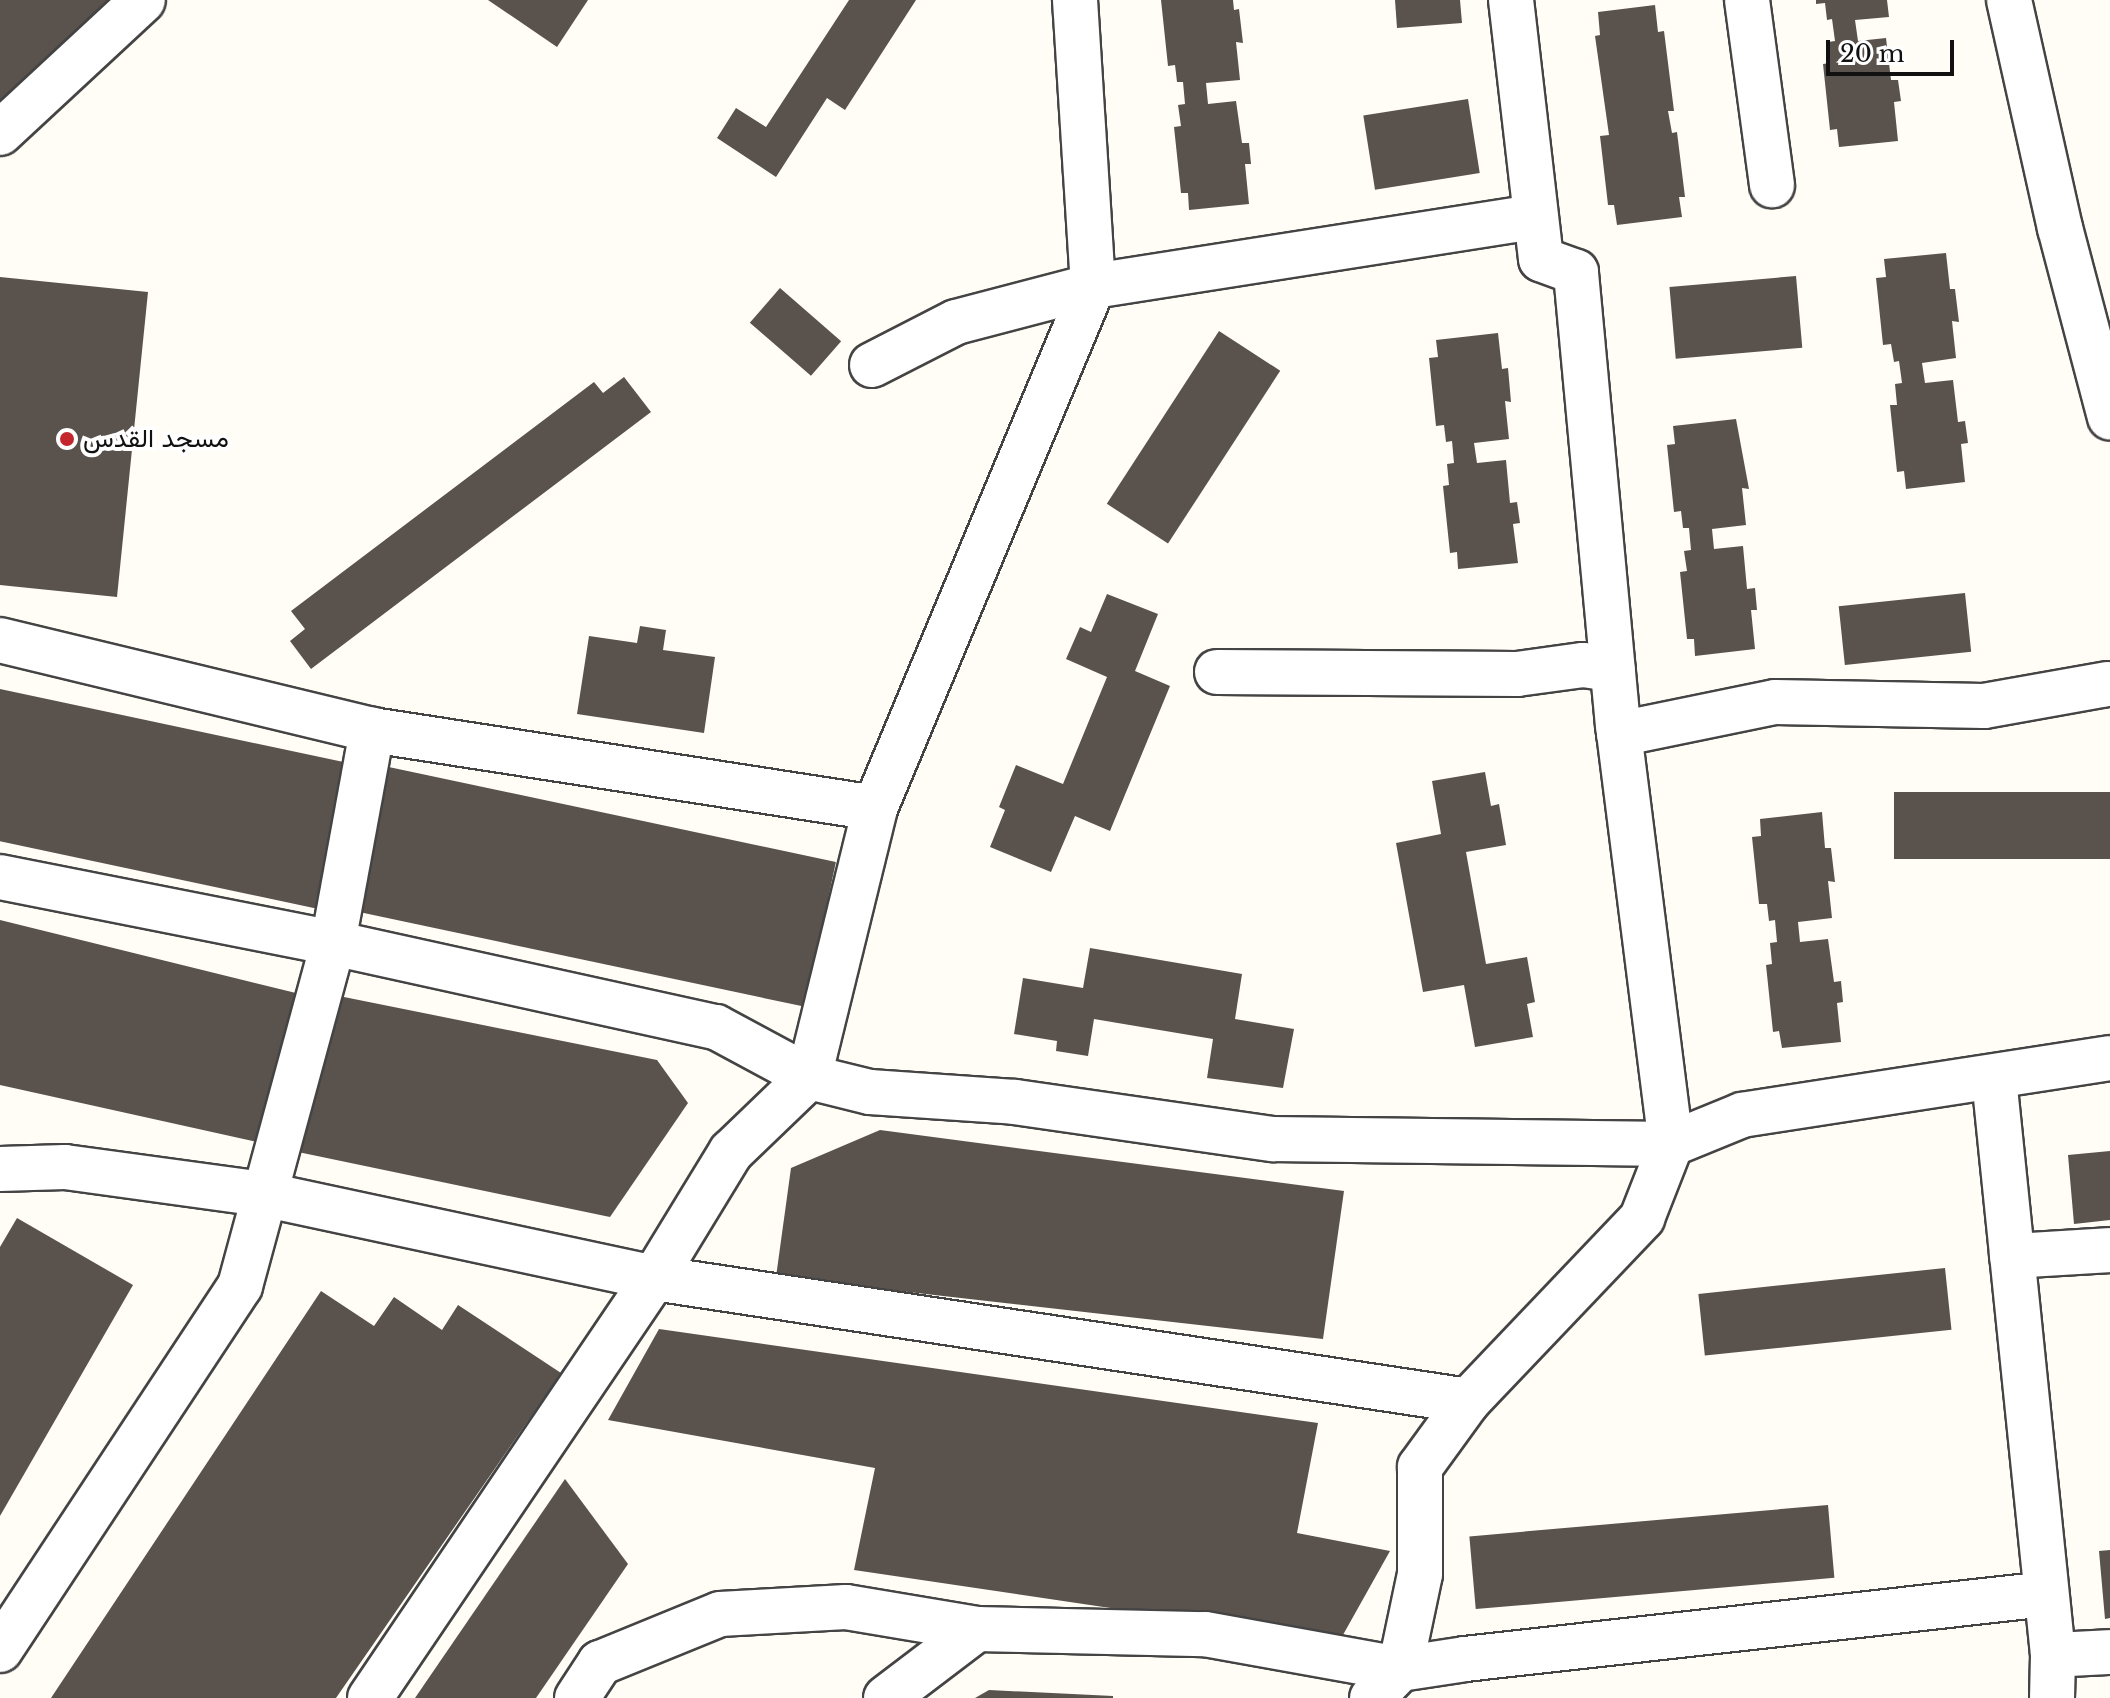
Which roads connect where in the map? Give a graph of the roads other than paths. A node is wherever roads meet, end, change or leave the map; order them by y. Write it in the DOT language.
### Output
graph roads {
  1 [pos="143,0"];
  2 [pos="1075,0"];
  3 [pos="1511,0"];
  4 [pos="1747,0"];
  5 [pos="2009,0"];
  6 [pos="0,133"];
  7 [pos="1772,185"];
  8 [pos="1536,217"];
  9 [pos="1093,286"];
  10 [pos="872,365"];
  11 [pos="2110,417"];
  12 [pos="0,640"];
  13 [pos="1613,669"];
  14 [pos="1217,672"];
  15 [pos="2108,684"];
  16 [pos="372,730"];
  17 [pos="1619,734"];
  18 [pos="875,808"];
  19 [pos="0,877"];
  20 [pos="333,943"];
  21 [pos="2110,1058"];
  22 [pos="809,1077"];
  23 [pos="1994,1078"];
  24 [pos="1671,1144"];
  25 [pos="0,1169"];
  26 [pos="263,1194"];
  27 [pos="2110,1250"];
  28 [pos="2012,1256"];
  29 [pos="654,1278"];
  30 [pos="1468,1401"];
  31 [pos="2046,1594"];
  32 [pos="977,1629"];
  33 [pos="0,1650"];
  34 [pos="2110,1652"];
  35 [pos="2053,1655"];
  36 [pos="1386,1684"];
  37 [pos="370,1698"];
  38 [pos="577,1698"];
  39 [pos="886,1698"];
  40 [pos="2052,1698"];
  1 -- 6 [label="street"];
  2 -- 9 [label="street"];
  3 -- 8 [label="street"];
  4 -- 7 [label="street"];
  5 -- 11 [label="street"];
  8 -- 9 [label="street"];
  8 -- 13 [label="street"];
  9 -- 10 [label="street"];
  9 -- 18 [label="street"];
  12 -- 16 [label="street"];
  13 -- 14 [label="street"];
  13 -- 17 [label="street"];
  15 -- 17 [label="street"];
  16 -- 18 [label="street"];
  16 -- 20 [label="street"];
  17 -- 24 [label="street"];
  18 -- 22 [label="street"];
  19 -- 20 [label="street"];
  20 -- 22 [label="street"];
  20 -- 26 [label="street"];
  21 -- 23 [label="street"];
  22 -- 24 [label="street"];
  22 -- 29 [label="street"];
  23 -- 24 [label="street"];
  23 -- 28 [label="street"];
  24 -- 30 [label="street"];
  25 -- 26 [label="street"];
  26 -- 29 [label="street"];
  26 -- 33 [label="street"];
  27 -- 28 [label="street"];
  28 -- 31 [label="street"];
  29 -- 30 [label="street"];
  29 -- 37 [label="street"];
  30 -- 36 [label="street"];
  31 -- 35 [label="street"];
  31 -- 36 [label="street"];
  32 -- 36 [label="street"];
  32 -- 38 [label="street"];
  32 -- 39 [label="street"];
  34 -- 35 [label="street"];
  35 -- 40 [label="street"];
}
